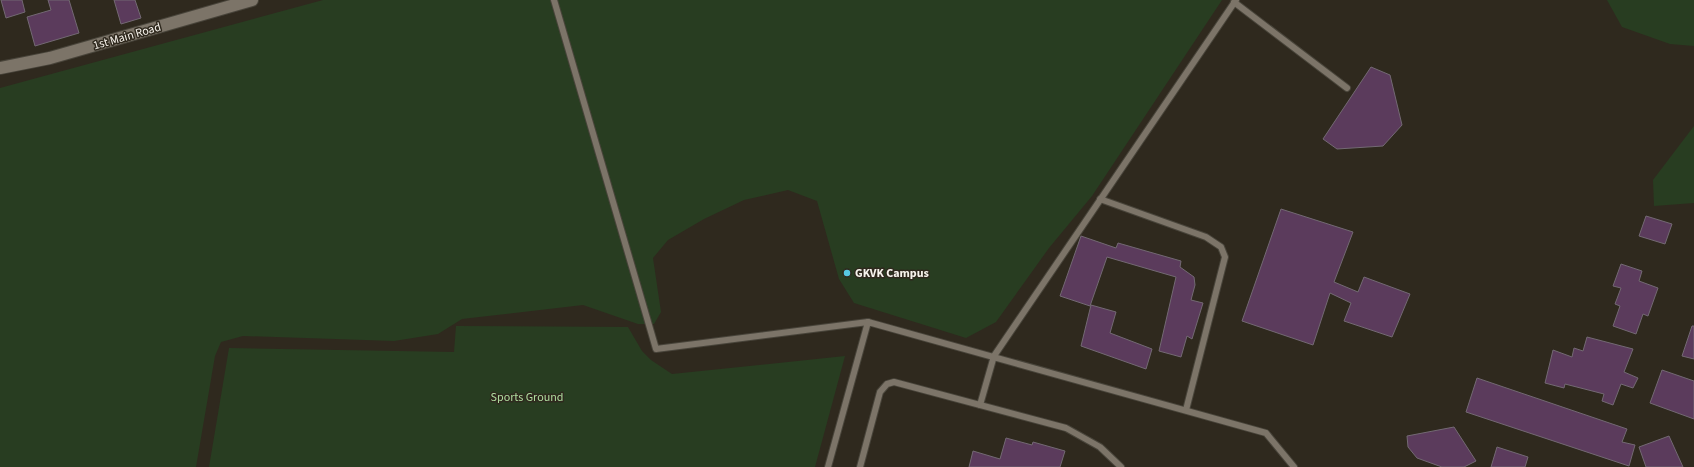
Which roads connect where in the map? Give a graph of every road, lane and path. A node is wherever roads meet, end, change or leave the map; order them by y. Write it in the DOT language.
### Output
graph roads {
  1 [pos="252,0"];
  2 [pos="554,0"];
  3 [pos="1235,1"];
  4 [pos="0,68"];
  5 [pos="1347,88"];
  6 [pos="1100,200"];
  7 [pos="868,322"];
  8 [pos="994,356"];
  9 [pos="980,405"];
  10 [pos="1186,410"];
  11 [pos="828,467"];
  12 [pos="860,467"];
  13 [pos="1121,467"];
  14 [pos="1294,467"];
  1 -- 4 [label="street, 1st Main Road"];
  2 -- 7 [label="lane"];
  3 -- 5 [label="lane"];
  3 -- 6 [label="lane"];
  6 -- 8 [label="lane"];
  6 -- 10 [label="lane"];
  7 -- 8 [label="lane"];
  7 -- 11 [label="lane"];
  8 -- 9 [label="lane"];
  8 -- 10 [label="lane"];
  9 -- 12 [label="lane"];
  9 -- 13 [label="lane"];
  10 -- 14 [label="lane"];
}
